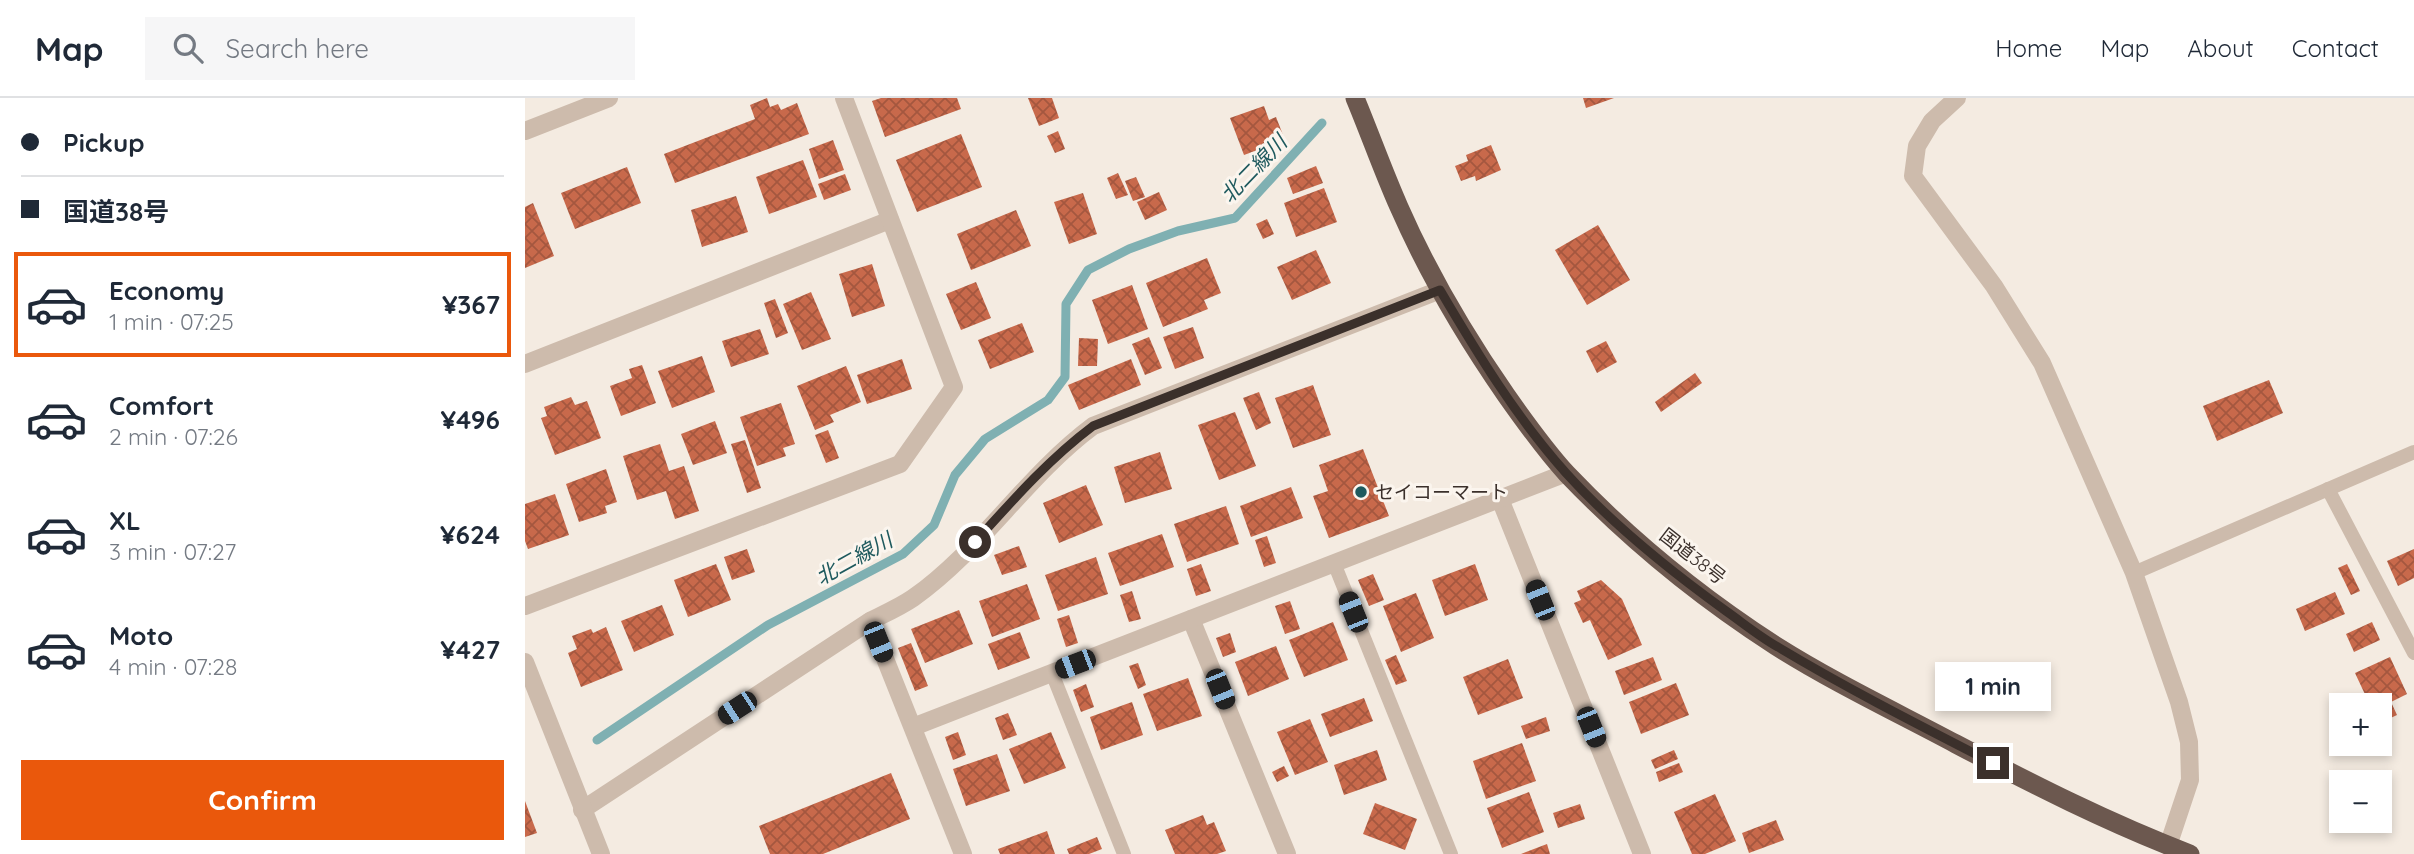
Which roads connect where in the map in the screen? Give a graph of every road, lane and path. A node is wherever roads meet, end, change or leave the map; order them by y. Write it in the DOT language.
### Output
graph roads {
  1 [pos="609,98"];
  2 [pos="844,98"];
  3 [pos="1355,98"];
  4 [pos="1957,98"];
  5 [pos="525,131"];
  6 [pos="890,220"];
  7 [pos="1440,290"];
  8 [pos="525,364"];
  9 [pos="2414,452"];
  10 [pos="1566,473"];
  11 [pos="2328,489"];
  12 [pos="1500,499"];
  13 [pos="1334,563"];
  14 [pos="2134,573"];
  15 [pos="525,606"];
  16 [pos="1191,619"];
  17 [pos="870,621"];
  18 [pos="2414,653"];
  19 [pos="525,662"];
  20 [pos="1052,673"];
  21 [pos="913,727"];
  22 [pos="582,810"];
  23 [pos="2168,846"];
  24 [pos="601,854"];
  25 [pos="963,854"];
  26 [pos="1124,854"];
  27 [pos="1287,854"];
  28 [pos="1451,854"];
  29 [pos="1642,854"];
  30 [pos="2190,854"];
  1 -- 5 [label="street"];
  2 -- 6 [label="street"];
  3 -- 7 [label="highway, 国道38号"];
  4 -- 14 [label="street"];
  6 -- 8 [label="street"];
  6 -- 15 [label="street"];
  7 -- 10 [label="highway, 国道38号"];
  7 -- 17 [label="street"];
  9 -- 11 [label="lane"];
  10 -- 12 [label="street"];
  10 -- 23 [label="highway, 国道38号"];
  11 -- 14 [label="lane"];
  11 -- 18 [label="lane"];
  12 -- 13 [label="street"];
  12 -- 29 [label="street"];
  13 -- 16 [label="street"];
  13 -- 28 [label="lane"];
  14 -- 23 [label="street"];
  16 -- 20 [label="street"];
  16 -- 27 [label="street"];
  17 -- 21 [label="street"];
  17 -- 22 [label="street"];
  19 -- 22 [label="street"];
  20 -- 21 [label="street"];
  20 -- 26 [label="lane"];
  21 -- 25 [label="street"];
  22 -- 24 [label="street"];
  23 -- 30 [label="highway, 国道38号"];
}
